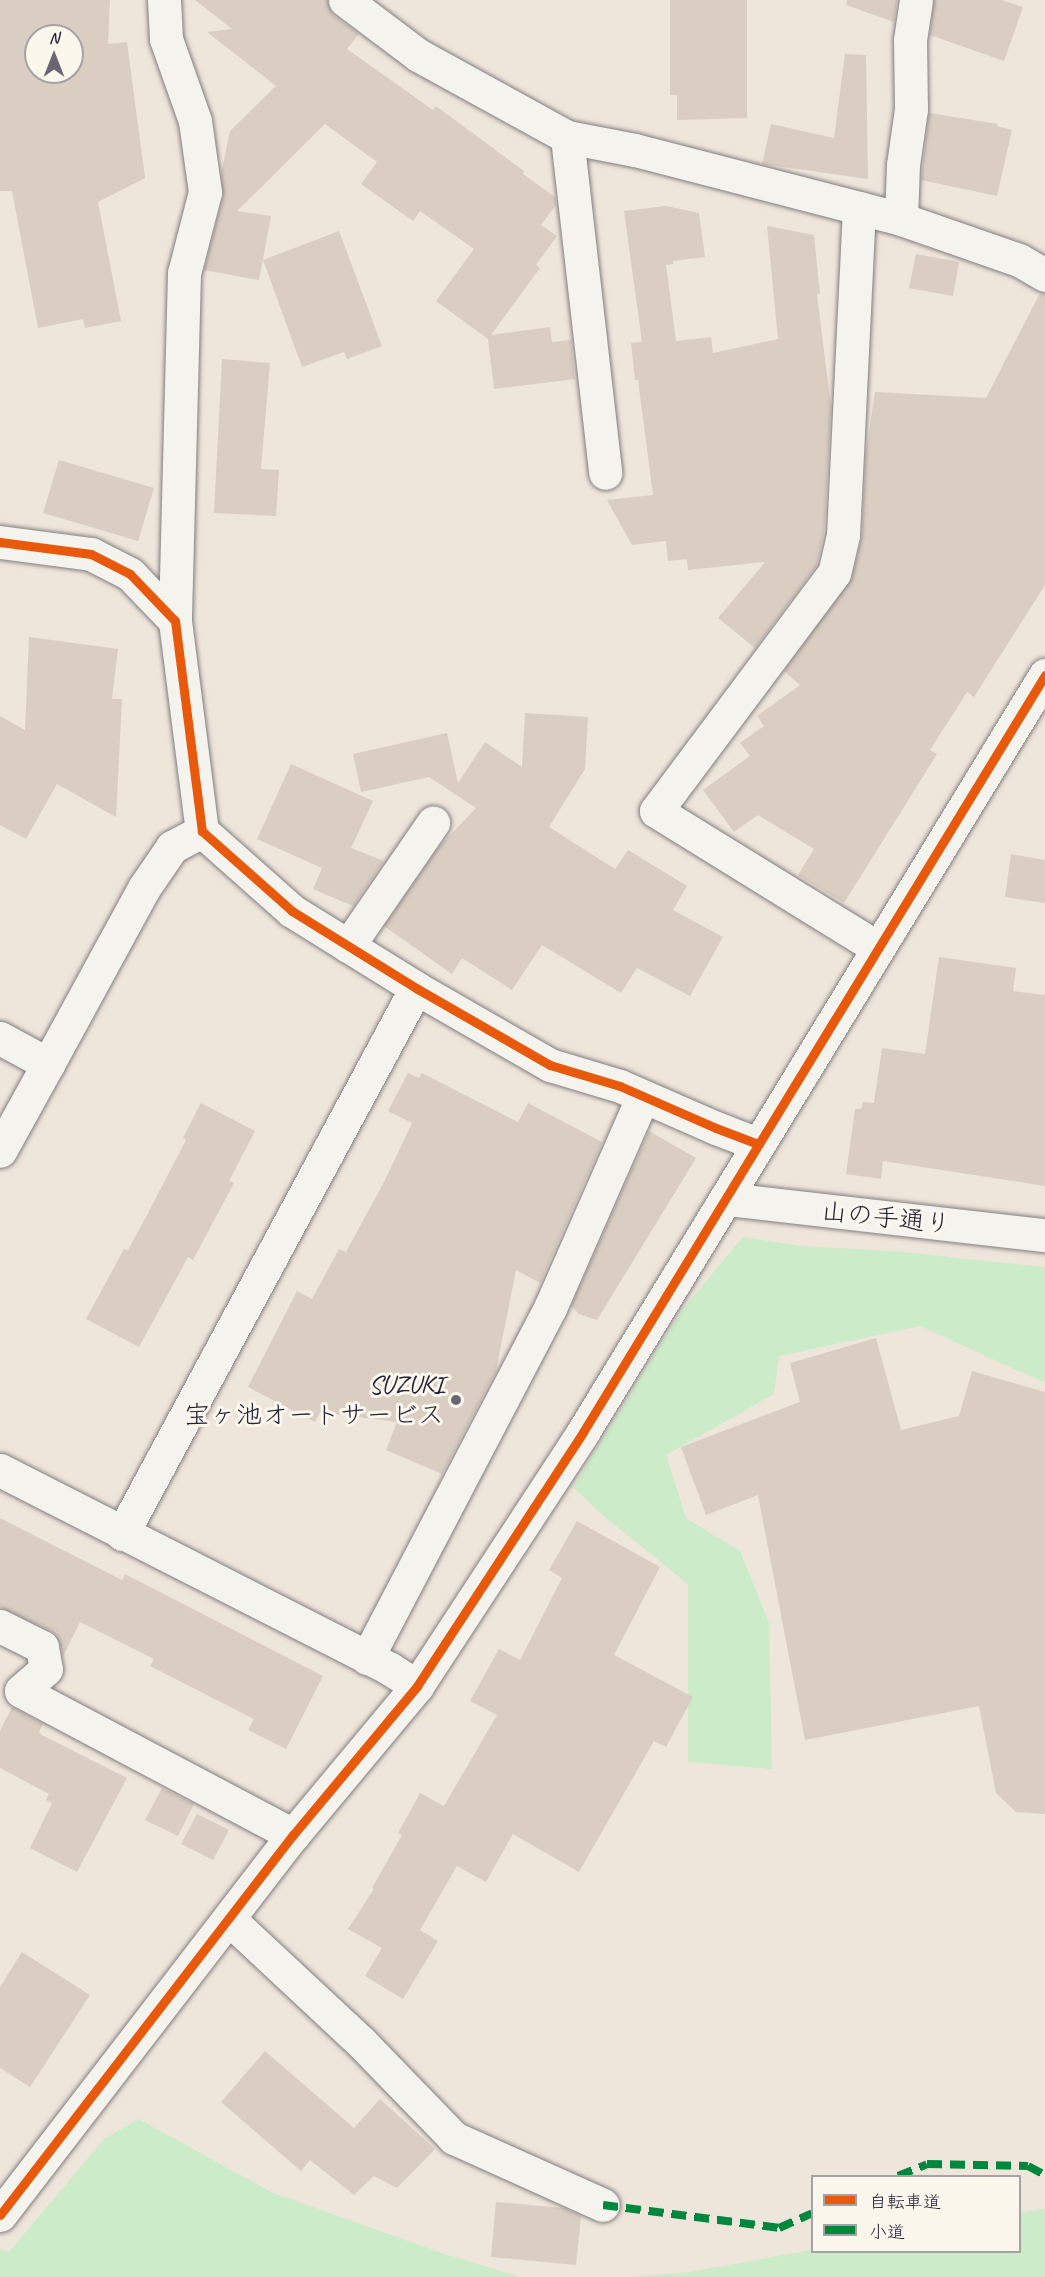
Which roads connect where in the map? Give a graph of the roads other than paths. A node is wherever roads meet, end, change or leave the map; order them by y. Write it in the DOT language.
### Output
graph roads {
  1 [pos="164,0"];
  2 [pos="345,0"];
  3 [pos="916,0"];
  4 [pos="567,137"];
  5 [pos="859,208"];
  6 [pos="901,219"];
  7 [pos="1045,275"];
  8 [pos="605,473"];
  9 [pos="0,542"];
  10 [pos="176,621"];
  11 [pos="1042,686"];
  12 [pos="434,823"];
  13 [pos="202,831"];
  14 [pos="348,946"];
  15 [pos="878,948"];
  16 [pos="416,988"];
  17 [pos="0,1038"];
  18 [pos="48,1064"];
  19 [pos="636,1109"];
  20 [pos="758,1144"];
  21 [pos="0,1151"];
  22 [pos="727,1199"];
  23 [pos="1045,1235"];
  24 [pos="0,1470"];
  25 [pos="122,1534"];
  26 [pos="0,1626"];
  27 [pos="367,1658"];
  28 [pos="417,1686"];
  29 [pos="293,1835"];
  30 [pos="229,1918"];
  31 [pos="603,2205"];
  32 [pos="0,2215"];
  1 -- 10 [label="street"];
  2 -- 4 [label="street"];
  3 -- 6 [label="street"];
  4 -- 5 [label="street"];
  4 -- 8 [label="street"];
  5 -- 6 [label="street"];
  5 -- 15 [label="street"];
  6 -- 7 [label="street"];
  9 -- 10 [label="street"];
  10 -- 13 [label="street"];
  11 -- 15 [label="street"];
  12 -- 14 [label="street"];
  13 -- 14 [label="street"];
  13 -- 18 [label="street"];
  14 -- 16 [label="street"];
  15 -- 20 [label="street"];
  16 -- 19 [label="street"];
  16 -- 25 [label="street"];
  17 -- 18 [label="street"];
  18 -- 21 [label="street"];
  19 -- 20 [label="street"];
  19 -- 27 [label="street"];
  20 -- 22 [label="street"];
  22 -- 23 [label="street, 山の手通り"];
  22 -- 28 [label="street"];
  24 -- 25 [label="street"];
  25 -- 27 [label="street"];
  26 -- 29 [label="street"];
  27 -- 28 [label="street"];
  28 -- 29 [label="street"];
  29 -- 30 [label="street"];
  30 -- 31 [label="street"];
  30 -- 32 [label="street"];
}
